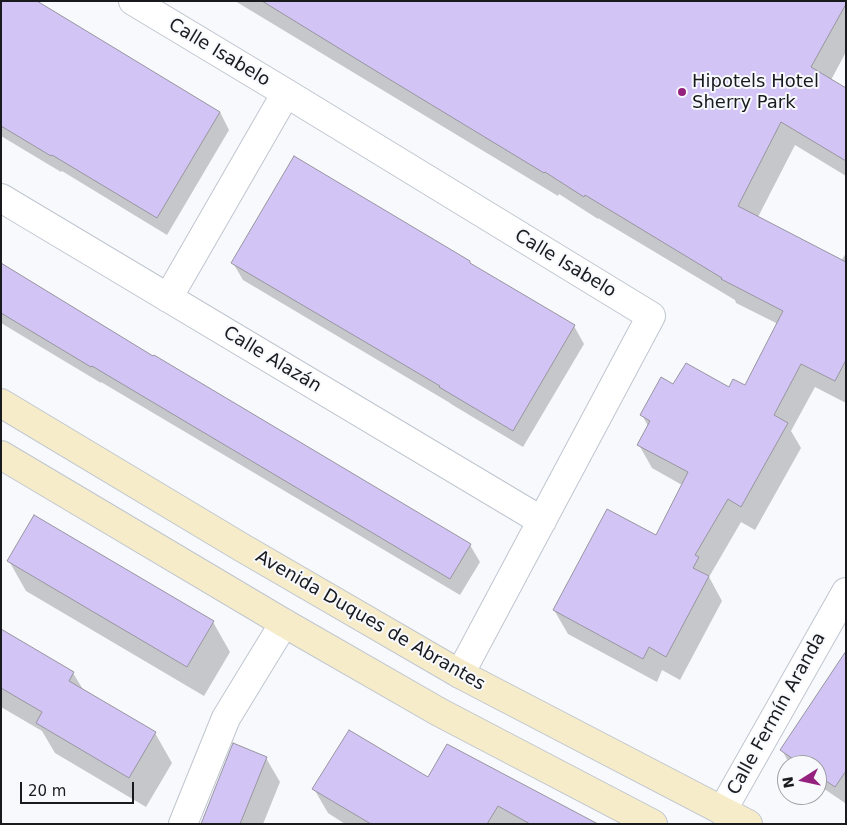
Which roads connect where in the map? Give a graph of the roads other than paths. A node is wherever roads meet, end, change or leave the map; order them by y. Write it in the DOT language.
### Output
graph roads {
  1 [pos="133,1"];
  2 [pos="286,93"];
  3 [pos="1,198"];
  4 [pos="168,298"];
  5 [pos="1,403"];
  6 [pos="1,455"];
  7 [pos="542,520"];
  8 [pos="846,592"];
  9 [pos="284,623"];
  10 [pos="460,674"];
  11 [pos="722,811"];
  12 [pos="183,824"];
  13 [pos="652,824"];
  14 [pos="748,824"];
  1 -- 2 [label="street, Calle Isabelo"];
  2 -- 4 [label="street"];
  2 -- 7 [label="street, Calle Isabelo"];
  3 -- 4 [label="street, Calle Alazán"];
  4 -- 7 [label="street, Calle Alazán"];
  5 -- 10 [label="street, Avenida Duques de Abrantes"];
  6 -- 9 [label="street"];
  7 -- 10 [label="street, Calle Isabelo"];
  8 -- 11 [label="street, Calle Fermín Aranda"];
  9 -- 12 [label="street"];
  9 -- 13 [label="street"];
  10 -- 11 [label="street, Avenida Duques de Abrantes"];
  11 -- 14 [label="street, Avenida Duques de Abrantes"];
}
